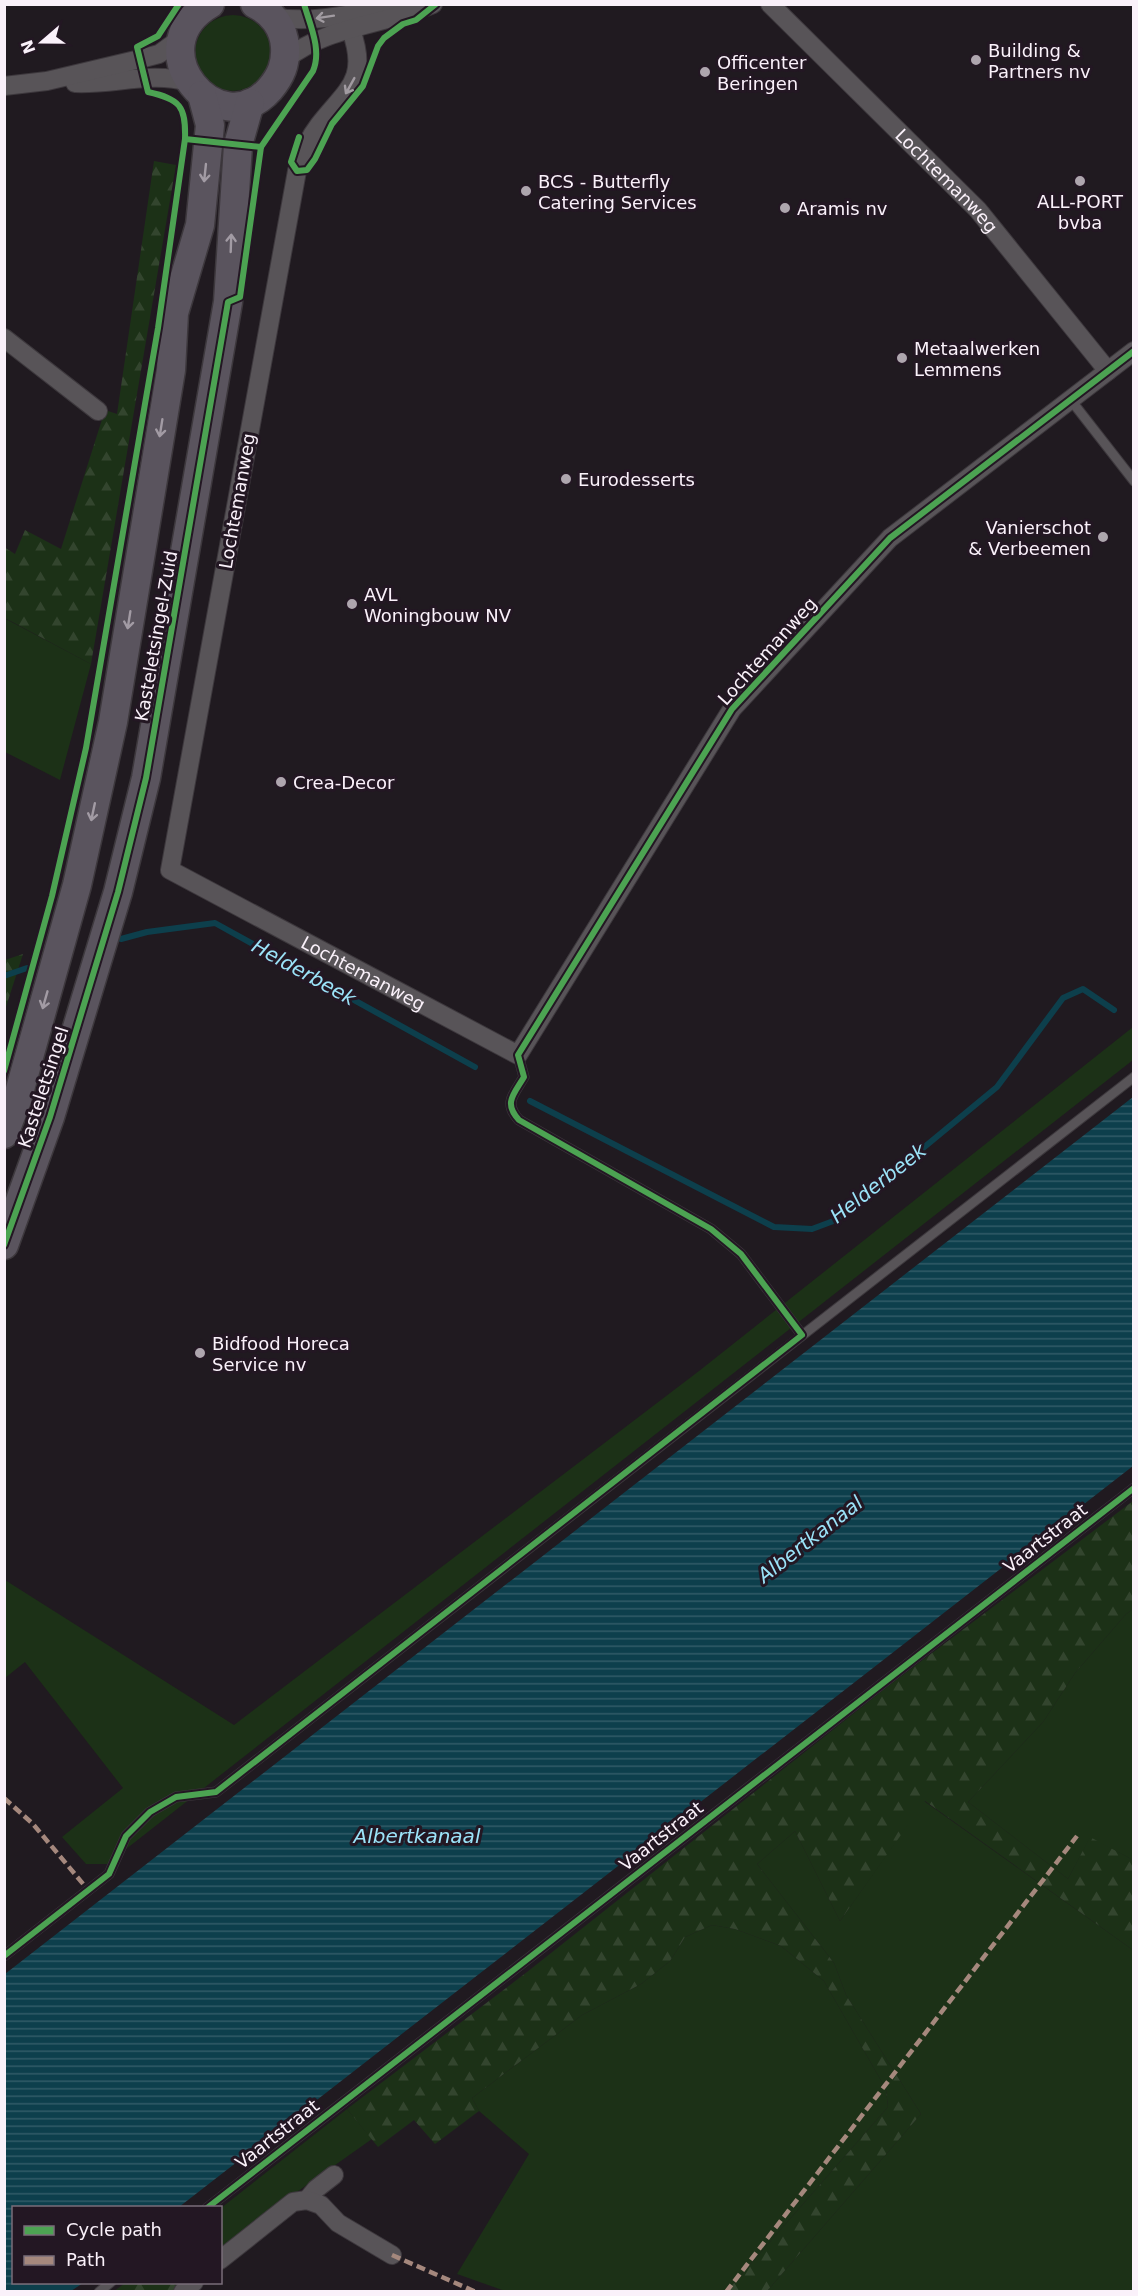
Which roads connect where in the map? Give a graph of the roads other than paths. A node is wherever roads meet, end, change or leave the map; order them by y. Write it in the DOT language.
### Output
graph roads {
  1 [pos="210,4"];
  2 [pos="404,4"];
  3 [pos="433,4"];
  4 [pos="770,4"];
  5 [pos="263,8"];
  6 [pos="351,30"];
  7 [pos="181,38"];
  8 [pos="286,59"];
  9 [pos="47,81"];
  10 [pos="4,86"];
  11 [pos="195,88"];
  12 [pos="250,103"];
  13 [pos="4,338"];
  14 [pos="1134,351"];
  15 [pos="1108,371"];
  16 [pos="1070,399"];
  17 [pos="98,411"];
  18 [pos="1134,481"];
  19 [pos="94,971"];
  20 [pos="518,1055"];
  21 [pos="1134,1077"];
  22 [pos="4,1134"];
  23 [pos="4,1245"];
  24 [pos="802,1335"];
  25 [pos="1134,1488"];
  26 [pos="4,1956"];
  27 [pos="334,2175"];
  28 [pos="307,2200"];
  29 [pos="210,2206"];
  30 [pos="392,2255"];
  31 [pos="222,2258"];
  1 -- 7 [label="main road"];
  2 -- 5 [label="street, one-way"];
  3 -- 6 [label="street"];
  4 -- 15 [label="street, Lochtemanweg"];
  5 -- 8 [label="main road"];
  6 -- 8 [label="street"];
  6 -- 20 [label="street, Lochtemanweg, one-way"];
  7 -- 9 [label="street"];
  7 -- 11 [label="main road"];
  8 -- 12 [label="main road"];
  9 -- 10 [label="street"];
  9 -- 11 [label="street"];
  11 -- 12 [label="main road"];
  11 -- 22 [label="main road, Kasteletsingel-Zuid, one-way"];
  19 -- 12 [label="main road, Kasteletsingel-Zuid, one-way"];
  13 -- 17 [label="street"];
  14 -- 15 [label="street, Lochtemanweg"];
  15 -- 16 [label="street, Lochtemanweg"];
  16 -- 18 [label="lane"];
  16 -- 20 [label="street, Lochtemanweg"];
  19 -- 23 [label="main road, Kasteletsingel"];
  20 -- 24 [label="lane"];
  21 -- 24 [label="lane"];
  24 -- 26 [label="lane"];
  25 -- 29 [label="lane, Vaartstraat"];
  27 -- 28 [label="street"];
  28 -- 30 [label="street"];
  28 -- 31 [label="street"];
}
